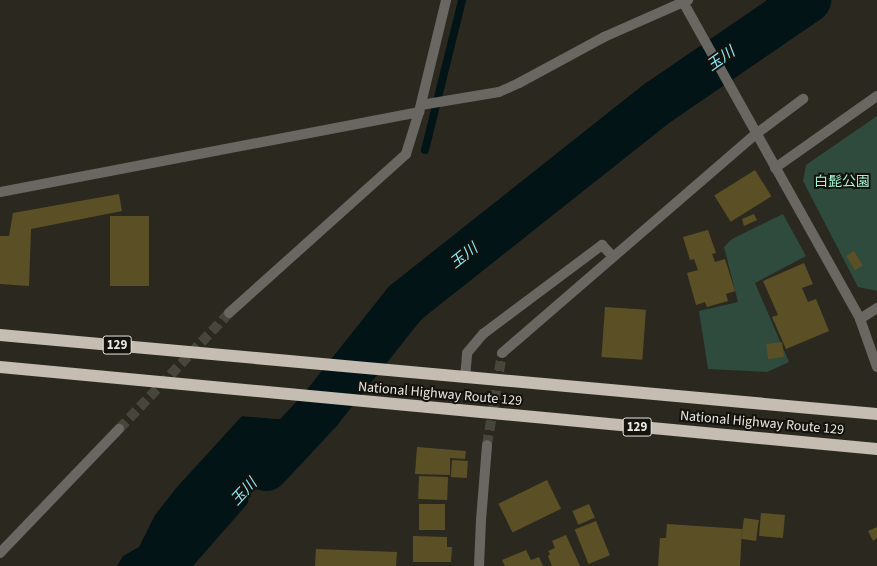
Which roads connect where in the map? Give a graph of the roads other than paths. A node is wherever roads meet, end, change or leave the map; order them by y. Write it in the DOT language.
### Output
graph roads {
  1 [pos="446,0"];
  2 [pos="684,1"];
  3 [pos="877,96"];
  4 [pos="803,99"];
  5 [pos="423,107"];
  6 [pos="756,134"];
  7 [pos="775,168"];
  8 [pos="0,192"];
  9 [pos="613,257"];
  10 [pos="877,308"];
  11 [pos="229,313"];
  12 [pos="860,319"];
  13 [pos="0,335"];
  14 [pos="502,353"];
  15 [pos="877,366"];
  16 [pos="0,367"];
  17 [pos="464,378"];
  18 [pos="877,414"];
  19 [pos="119,429"];
  20 [pos="487,445"];
  21 [pos="877,449"];
  22 [pos="0,553"];
  23 [pos="479,566"];
  1 -- 5 [label="street"];
  2 -- 5 [label="street"];
  2 -- 6 [label="street"];
  3 -- 7 [label="street"];
  4 -- 6 [label="street"];
  5 -- 8 [label="street"];
  5 -- 11 [label="street"];
  6 -- 7 [label="street"];
  6 -- 9 [label="street"];
  7 -- 12 [label="street"];
  9 -- 14 [label="street"];
  9 -- 17 [label="street"];
  10 -- 12 [label="street"];
  12 -- 15 [label="street"];
  13 -- 17 [label="highway, National Highway Route 129 / 129"];
  16 -- 21 [label="highway, National Highway Route 129 / 129"];
  17 -- 18 [label="highway, National Highway Route 129 / 129"];
  19 -- 22 [label="street"];
  20 -- 23 [label="street"];
}
